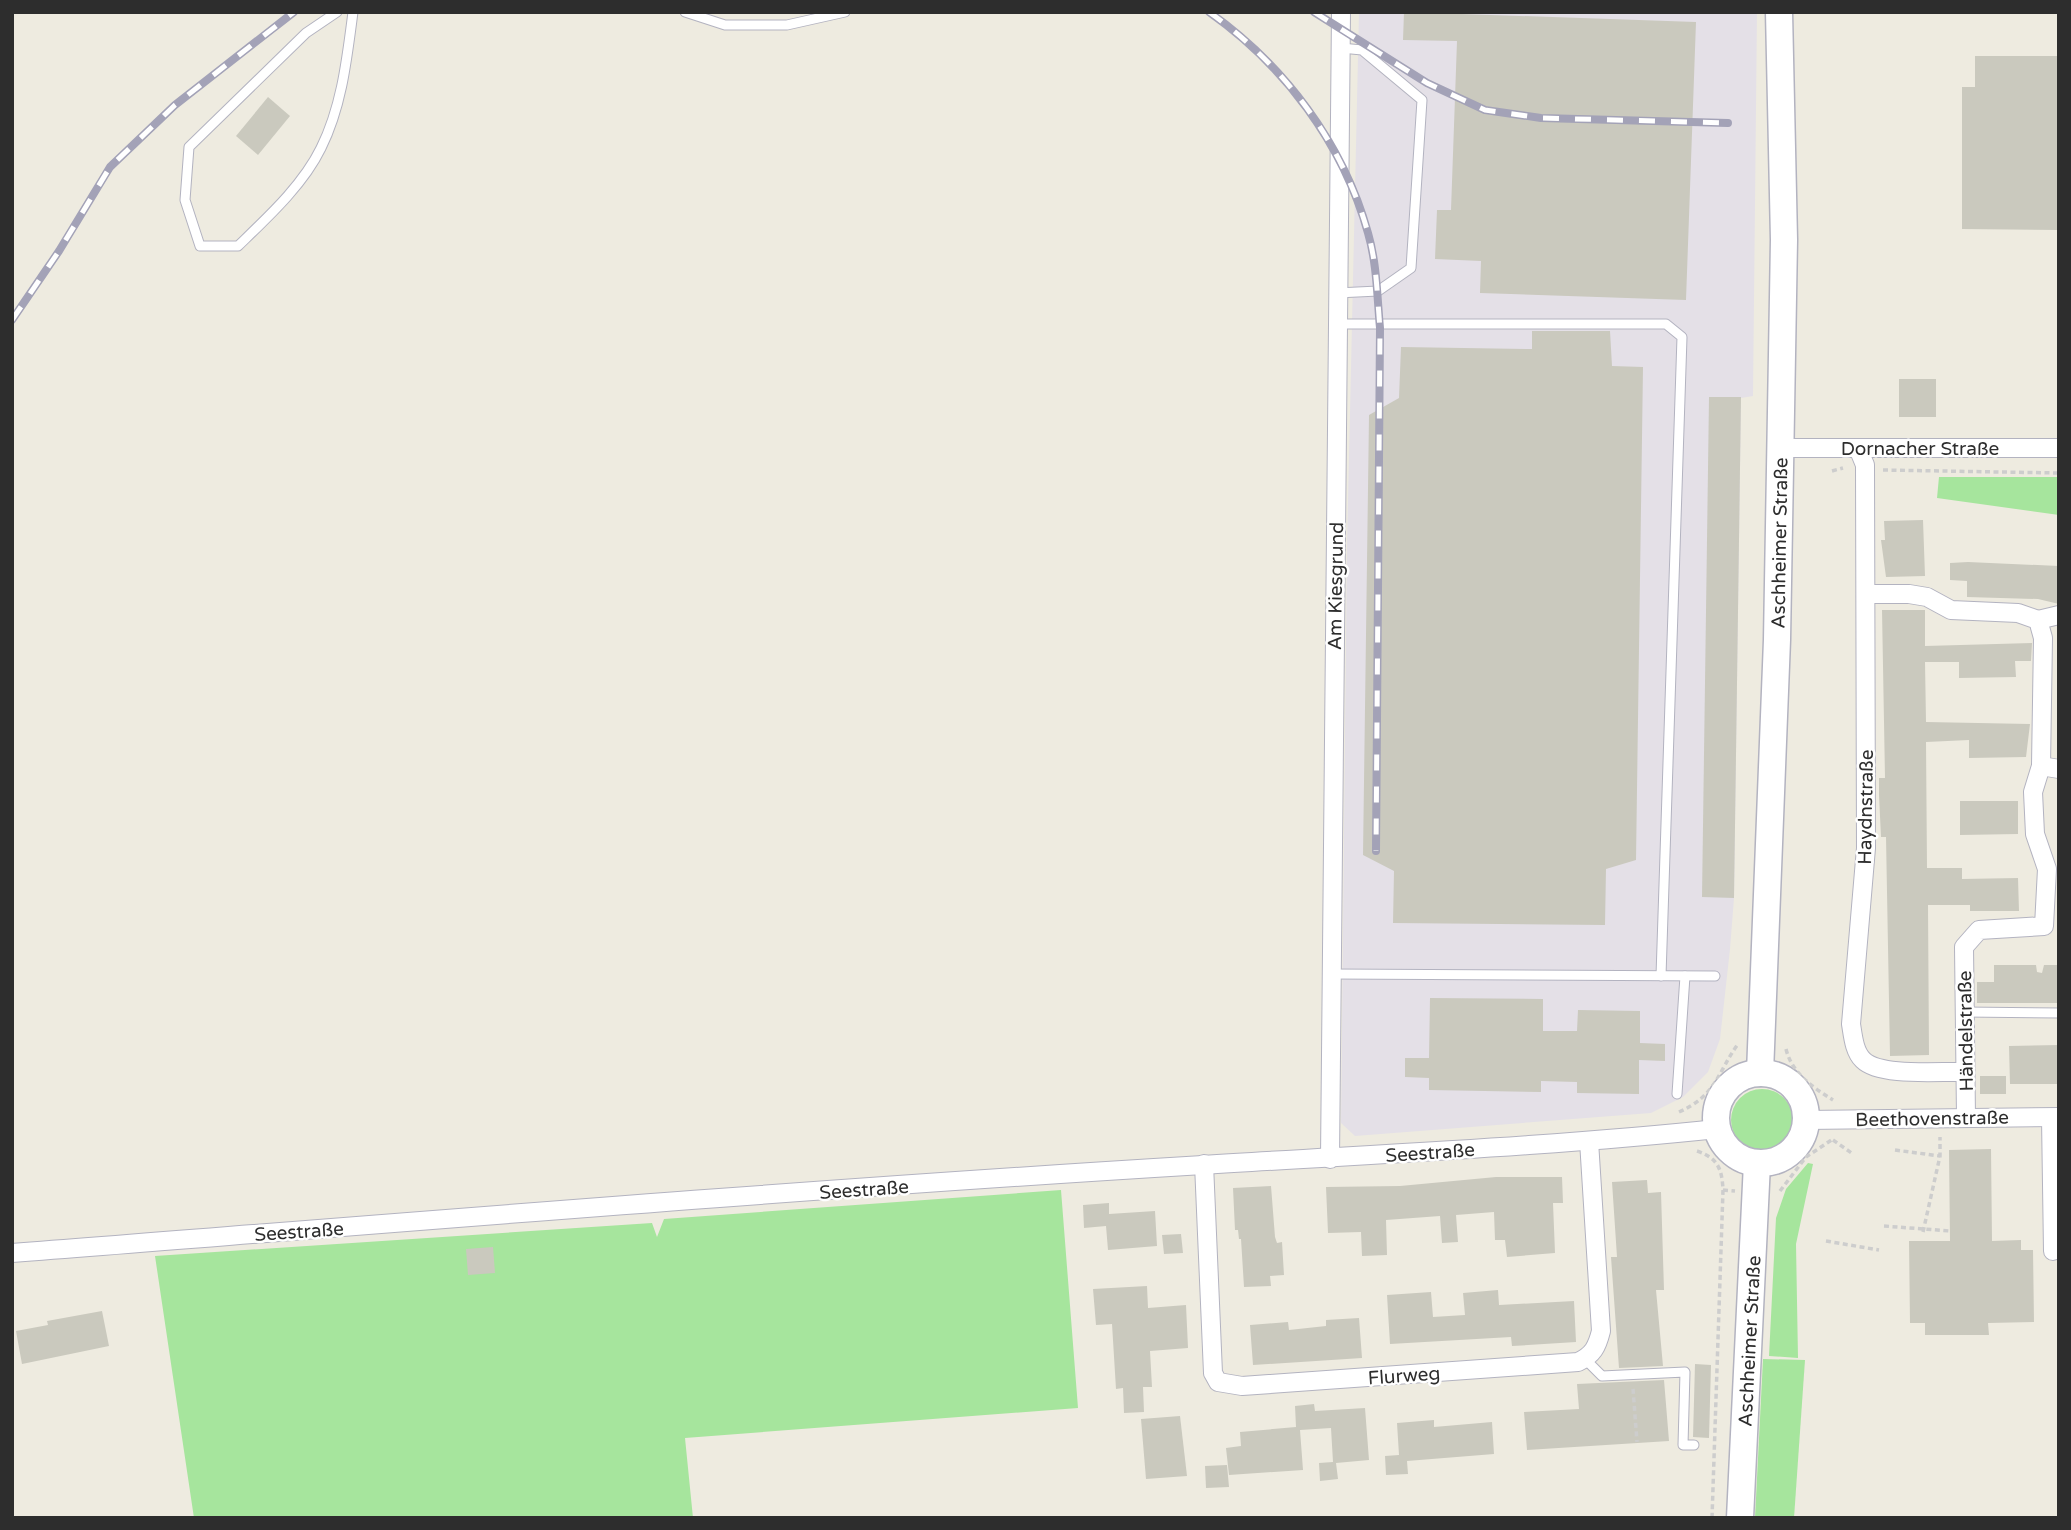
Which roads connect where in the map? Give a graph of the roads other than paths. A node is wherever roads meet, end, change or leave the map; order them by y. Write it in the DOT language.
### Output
graph roads {
  1 [pos="337,12"];
  2 [pos="353,12"];
  3 [pos="685,12"];
  4 [pos="845,12"];
  5 [pos="1341,12"];
  6 [pos="1779,12"];
  7 [pos="1341,48"];
  8 [pos="1337,293"];
  9 [pos="1337,324"];
  10 [pos="1780,448"];
  11 [pos="2059,448"];
  12 [pos="1861,456"];
  13 [pos="1867,594"];
  14 [pos="2059,615"];
  15 [pos="2038,620"];
  16 [pos="2051,691"];
  17 [pos="2050,767"];
  18 [pos="2050,854"];
  19 [pos="2051,928"];
  20 [pos="1331,974"];
  21 [pos="1661,976"];
  22 [pos="1685,976"];
  23 [pos="1715,976"];
  24 [pos="1964,1012"];
  25 [pos="2059,1013"];
  26 [pos="1964,1072"];
  27 [pos="1760,1073"];
  28 [pos="1677,1094"];
  29 [pos="1966,1117"];
  30 [pos="2055,1117"];
  31 [pos="1806,1121"];
  32 [pos="1717,1129"];
  33 [pos="1589,1141"];
  34 [pos="1330,1159"];
  35 [pos="1756,1163"];
  36 [pos="1204,1164"];
  37 [pos="2053,1251"];
  38 [pos="12,1253"];
  39 [pos="1585,1359"];
  40 [pos="1694,1445"];
  41 [pos="1740,1518"];
  1 -- 2 [label="lane"];
  3 -- 4 [label="lane"];
  5 -- 7 [label="street, Am Kiesgrund"];
  6 -- 10 [label="main road, Aschheimer Straße"];
  7 -- 8 [label="street, Am Kiesgrund"];
  7 -- 8 [label="lane"];
  8 -- 9 [label="street, Am Kiesgrund"];
  9 -- 20 [label="street, Am Kiesgrund"];
  9 -- 21 [label="lane"];
  10 -- 12 [label="street, Dornacher Straße"];
  10 -- 27 [label="main road, Aschheimer Straße"];
  11 -- 12 [label="street, Dornacher Straße"];
  12 -- 13 [label="street, Haydnstraße"];
  13 -- 15 [label="street"];
  13 -- 26 [label="street, Haydnstraße"];
  14 -- 15 [label="street"];
  15 -- 16 [label="street, Händelstraße"];
  16 -- 17 [label="street, Händelstraße"];
  17 -- 18 [label="street, Händelstraße"];
  18 -- 19 [label="street, Händelstraße"];
  19 -- 24 [label="street, Händelstraße"];
  20 -- 21 [label="lane"];
  20 -- 34 [label="street, Am Kiesgrund"];
  21 -- 22 [label="lane"];
  22 -- 23 [label="lane"];
  22 -- 28 [label="lane"];
  24 -- 25 [label="lane"];
  24 -- 26 [label="street, Händelstraße"];
  26 -- 29 [label="street, Händelstraße"];
  27 -- 31 [label="main road"];
  27 -- 32 [label="main road"];
  29 -- 30 [label="street, Beethovenstraße"];
  29 -- 31 [label="street, Beethovenstraße"];
  30 -- 37 [label="street"];
  31 -- 35 [label="main road"];
  32 -- 33 [label="street, Seestraße"];
  32 -- 35 [label="main road"];
  33 -- 34 [label="street, Seestraße"];
  33 -- 39 [label="street"];
  34 -- 36 [label="street, Seestraße"];
  35 -- 41 [label="main road, Aschheimer Straße"];
  36 -- 38 [label="street, Seestraße"];
  36 -- 39 [label="street, Flurweg"];
  39 -- 40 [label="lane"];
}
